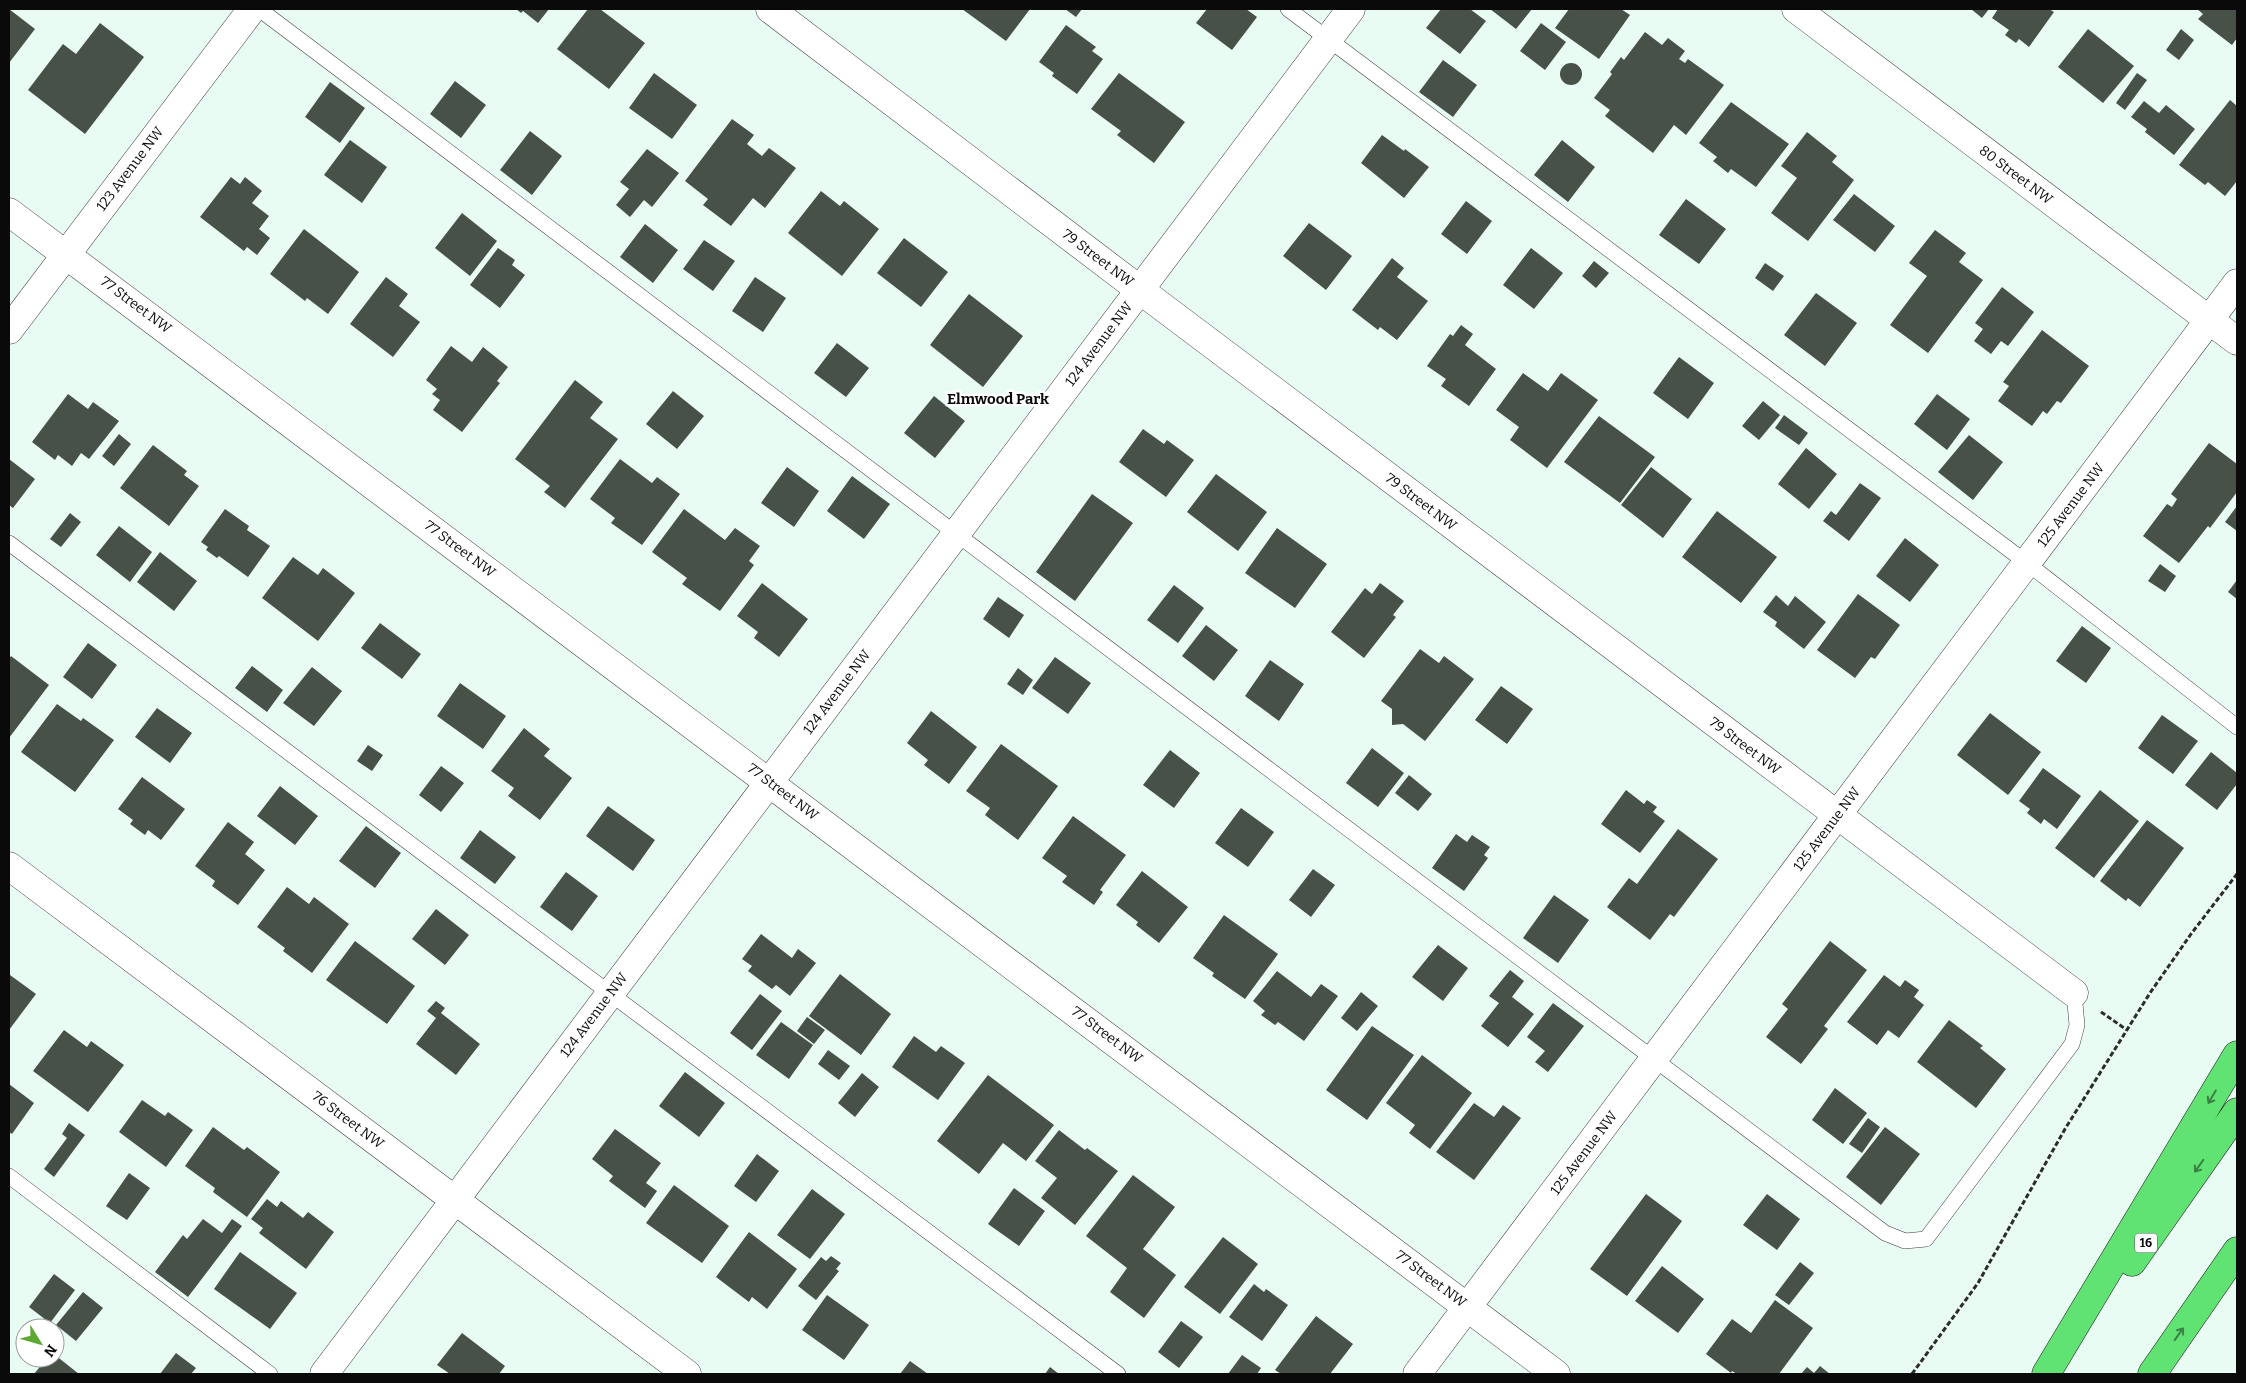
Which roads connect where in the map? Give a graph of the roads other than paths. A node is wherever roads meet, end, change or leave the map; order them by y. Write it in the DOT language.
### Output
graph roads {
  1 [pos="252,9"];
  2 [pos="259,9"];
  3 [pos="770,9"];
  4 [pos="1288,9"];
  5 [pos="1351,9"];
  6 [pos="1796,9"];
  7 [pos="1328,39"];
  8 [pos="9,212"];
  9 [pos="66,253"];
  10 [pos="2237,283"];
  11 [pos="1140,290"];
  12 [pos="2209,320"];
  13 [pos="9,330"];
  14 [pos="2237,341"];
  15 [pos="957,533"];
  16 [pos="9,543"];
  17 [pos="2026,563"];
  18 [pos="2237,727"];
  19 [pos="770,781"];
  20 [pos="1837,816"];
  21 [pos="9,866"];
  22 [pos="611,993"];
  23 [pos="2074,993"];
  24 [pos="2237,1055"];
  25 [pos="1655,1058"];
  26 [pos="2237,1112"];
  27 [pos="9,1176"];
  28 [pos="455,1200"];
  29 [pos="2237,1251"];
  30 [pos="1468,1307"];
  31 [pos="270,1374"];
  32 [pos="324,1374"];
  33 [pos="687,1374"];
  34 [pos="1118,1374"];
  35 [pos="1417,1374"];
  36 [pos="1556,1374"];
  37 [pos="2046,1374"];
  38 [pos="2054,1374"];
  39 [pos="2152,1374"];
  1 -- 9 [label="street, 123 Avenue NW"];
  2 -- 15 [label="lane"];
  3 -- 11 [label="street, 79 Street NW"];
  4 -- 7 [label="lane"];
  5 -- 7 [label="street, 124 Avenue NW"];
  6 -- 12 [label="street, 80 Street NW"];
  7 -- 11 [label="street, 124 Avenue NW"];
  7 -- 17 [label="lane"];
  8 -- 9 [label="street, 77 Street NW"];
  9 -- 13 [label="street, 123 Avenue NW"];
  9 -- 19 [label="street, 77 Street NW"];
  10 -- 12 [label="street, 125 Avenue NW"];
  11 -- 15 [label="street, 124 Avenue NW"];
  11 -- 20 [label="street, 79 Street NW"];
  12 -- 14 [label="street, 80 Street NW"];
  12 -- 17 [label="street, 125 Avenue NW"];
  15 -- 19 [label="street, 124 Avenue NW"];
  15 -- 25 [label="lane"];
  16 -- 22 [label="lane"];
  17 -- 18 [label="lane"];
  17 -- 20 [label="street, 125 Avenue NW"];
  19 -- 22 [label="street, 124 Avenue NW"];
  19 -- 30 [label="street, 77 Street NW"];
  20 -- 23 [label="street, 79 Street NW"];
  20 -- 25 [label="street, 125 Avenue NW"];
  21 -- 28 [label="street, 76 Street NW"];
  22 -- 28 [label="street, 124 Avenue NW"];
  22 -- 34 [label="lane"];
  23 -- 25 [label="lane"];
  24 -- 37 [label="highway, one-way"];
  25 -- 30 [label="street, 125 Avenue NW"];
  26 -- 38 [label="highway, 16, one-way"];
  27 -- 31 [label="lane"];
  28 -- 32 [label="street, 124 Avenue NW"];
  28 -- 33 [label="street, 76 Street NW"];
  39 -- 29 [label="highway, one-way"];
  30 -- 35 [label="street, 125 Avenue NW"];
  30 -- 36 [label="street, 77 Street NW"];
}
